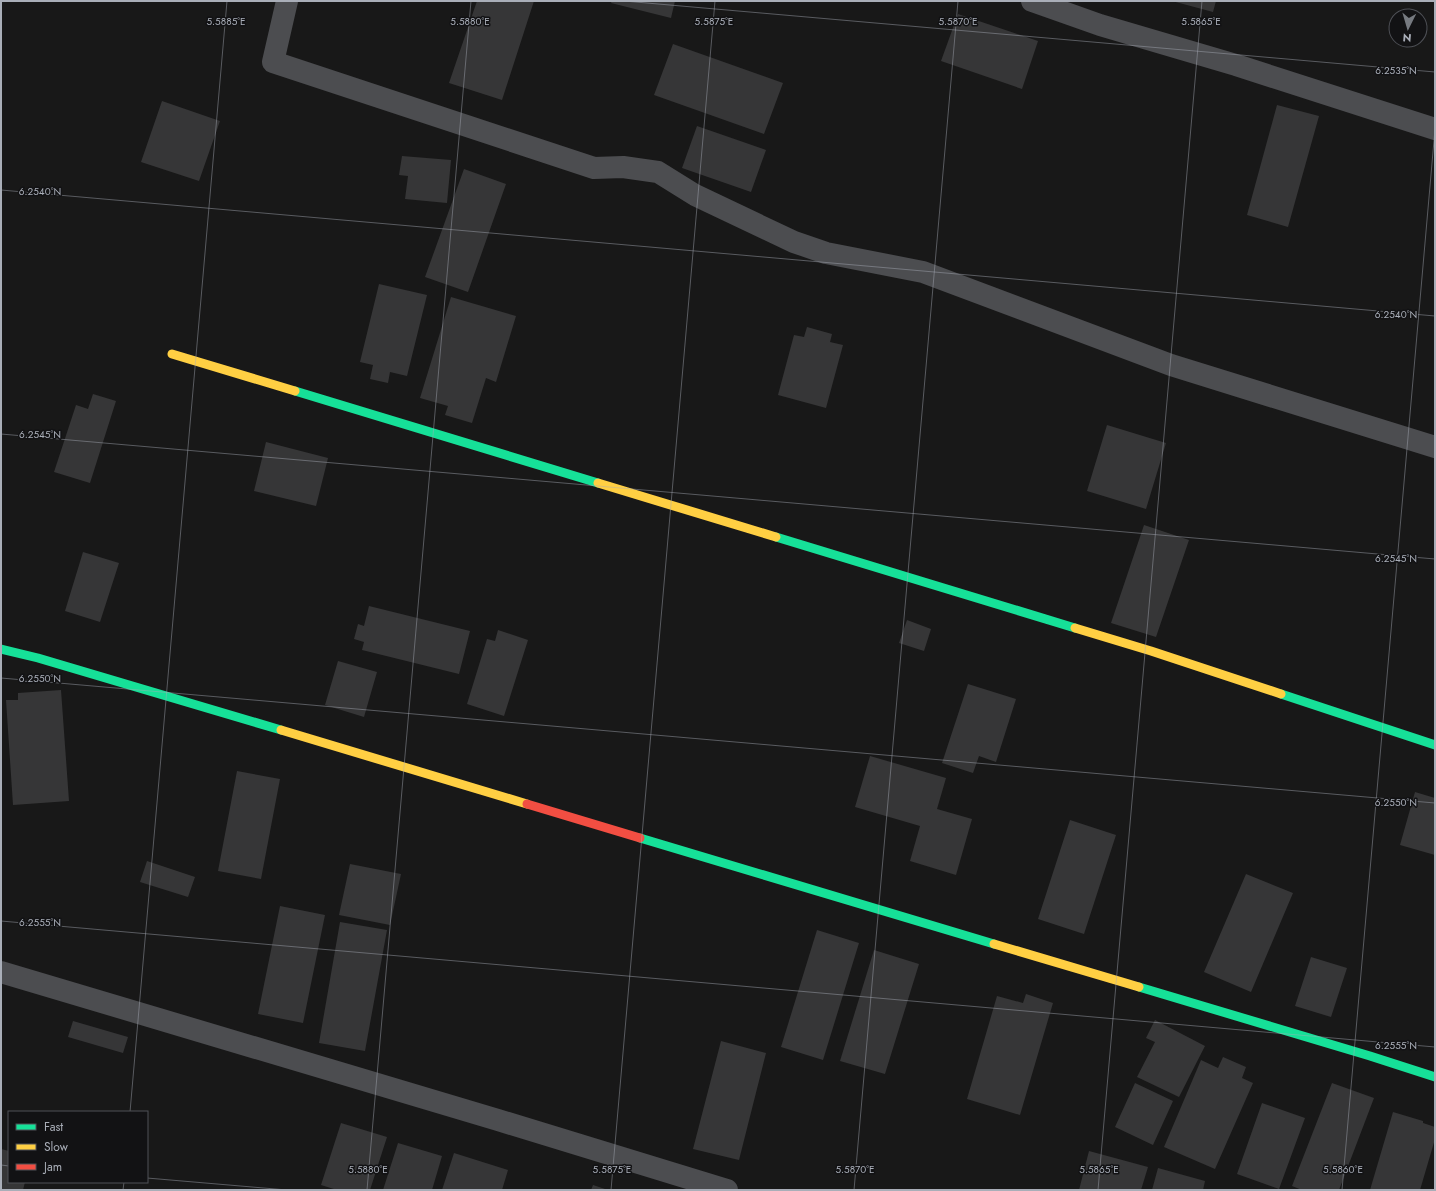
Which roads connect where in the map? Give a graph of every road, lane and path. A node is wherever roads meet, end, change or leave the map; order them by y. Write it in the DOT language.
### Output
graph roads {
  1 [pos="287,1"];
  2 [pos="1032,1"];
  3 [pos="1435,129"];
  4 [pos="172,354"];
  5 [pos="1435,447"];
  6 [pos="1,649"];
  7 [pos="1435,745"];
  8 [pos="1,972"];
  9 [pos="1435,1077"];
  10 [pos="727,1190"];
  1 -- 5 [label="street"];
  2 -- 3 [label="street"];
  4 -- 7 [label="street"];
  6 -- 9 [label="street"];
  8 -- 10 [label="street"];
}
